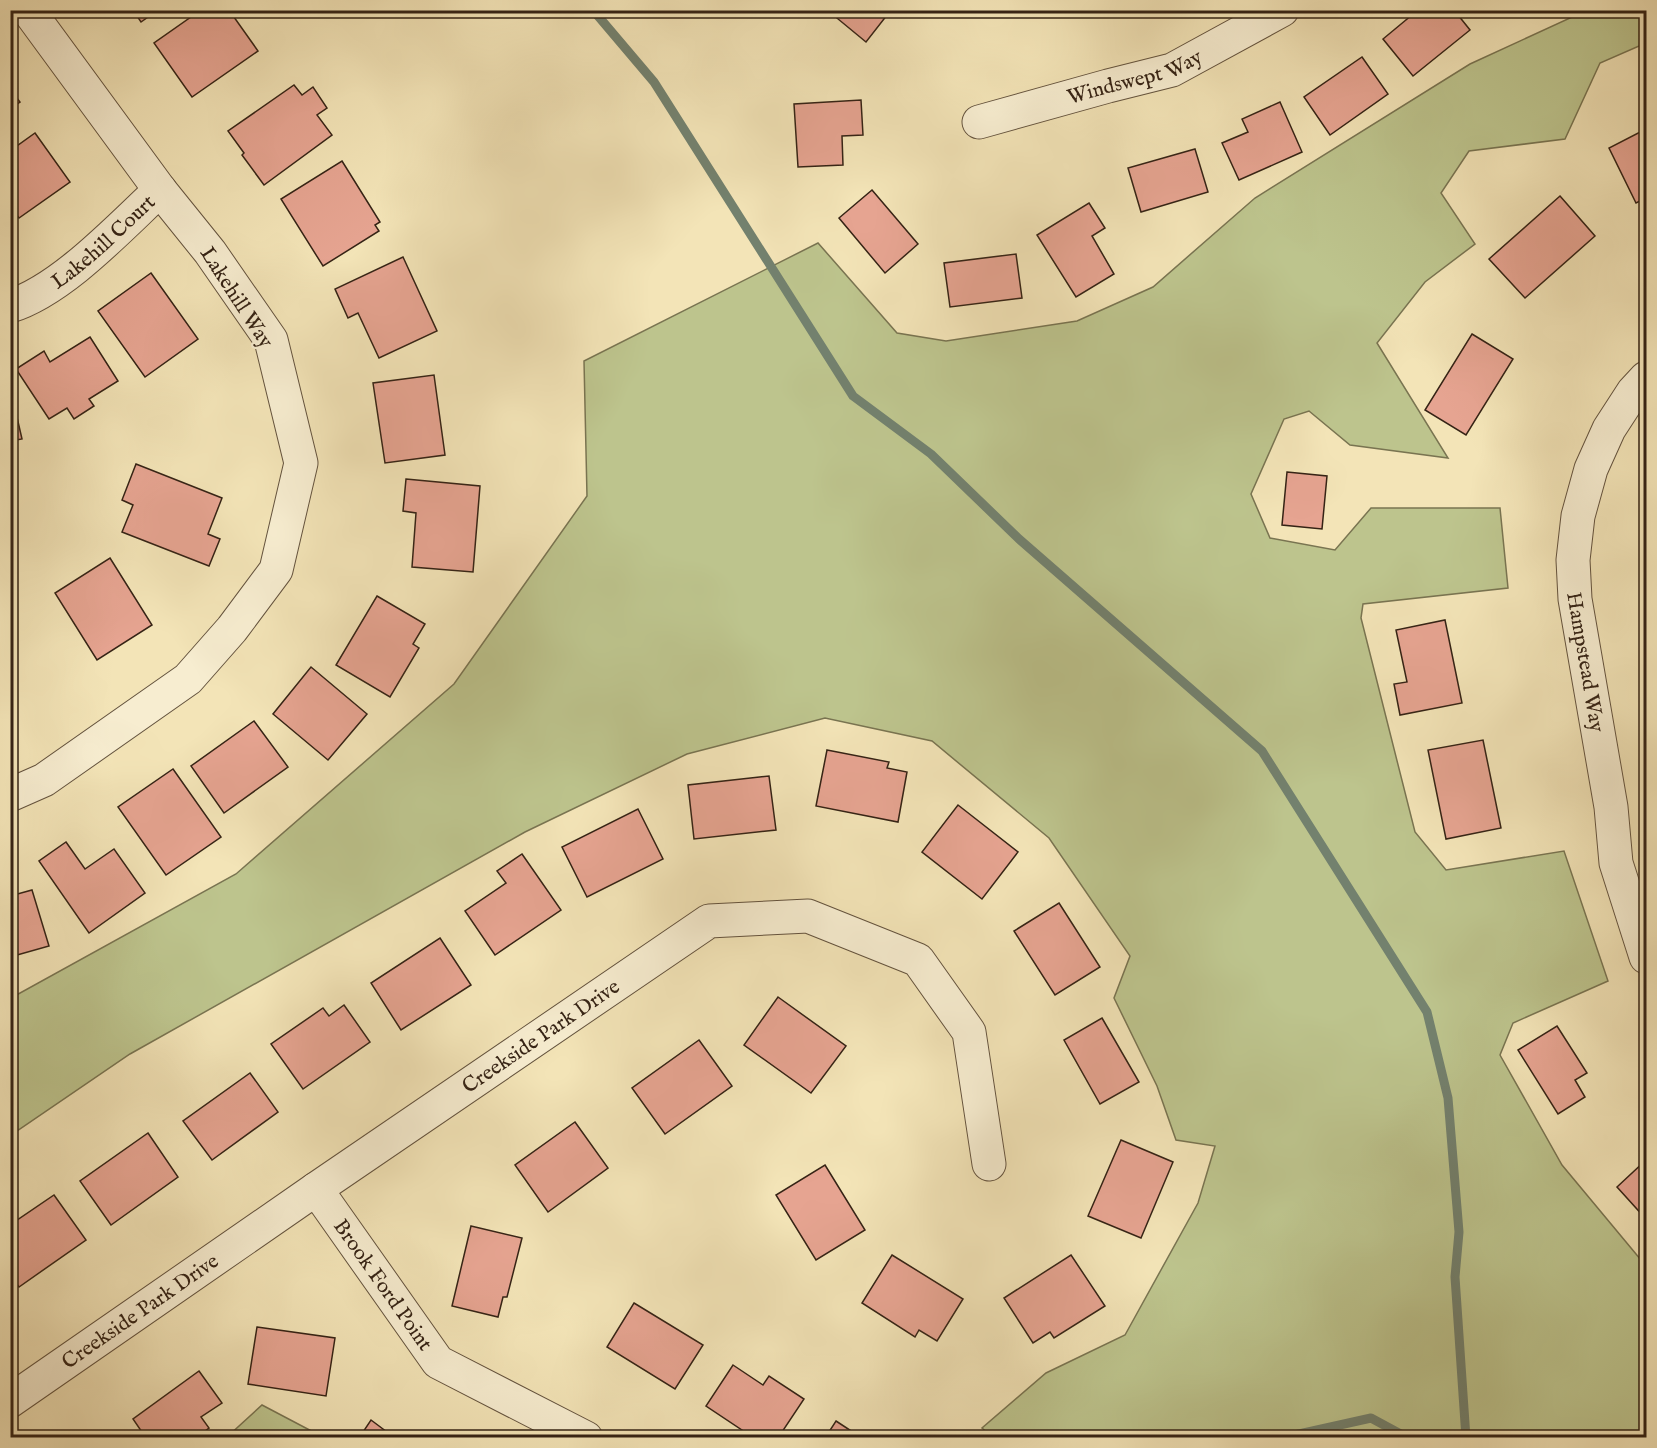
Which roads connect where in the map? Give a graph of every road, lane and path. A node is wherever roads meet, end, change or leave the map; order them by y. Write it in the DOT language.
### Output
graph roads {
  1 [pos="28,10"];
  2 [pos="1282,10"];
  3 [pos="979,122"];
  4 [pos="160,190"];
  5 [pos="10,306"];
  6 [pos="1647,378"];
  7 [pos="10,795"];
  8 [pos="1647,957"];
  9 [pos="989,1164"];
  10 [pos="316,1188"];
  11 [pos="10,1401"];
  12 [pos="586,1437"];
  1 -- 4 [label="street, Lakehill Way"];
  2 -- 3 [label="street, Windswept Way"];
  4 -- 5 [label="street, Lakehill Court"];
  4 -- 7 [label="street, Lakehill Way"];
  6 -- 8 [label="street, Hampstead Way"];
  9 -- 10 [label="street, Creekside Park Drive"];
  10 -- 11 [label="street, Creekside Park Drive"];
  10 -- 12 [label="street, Brook Ford Point"];
}
